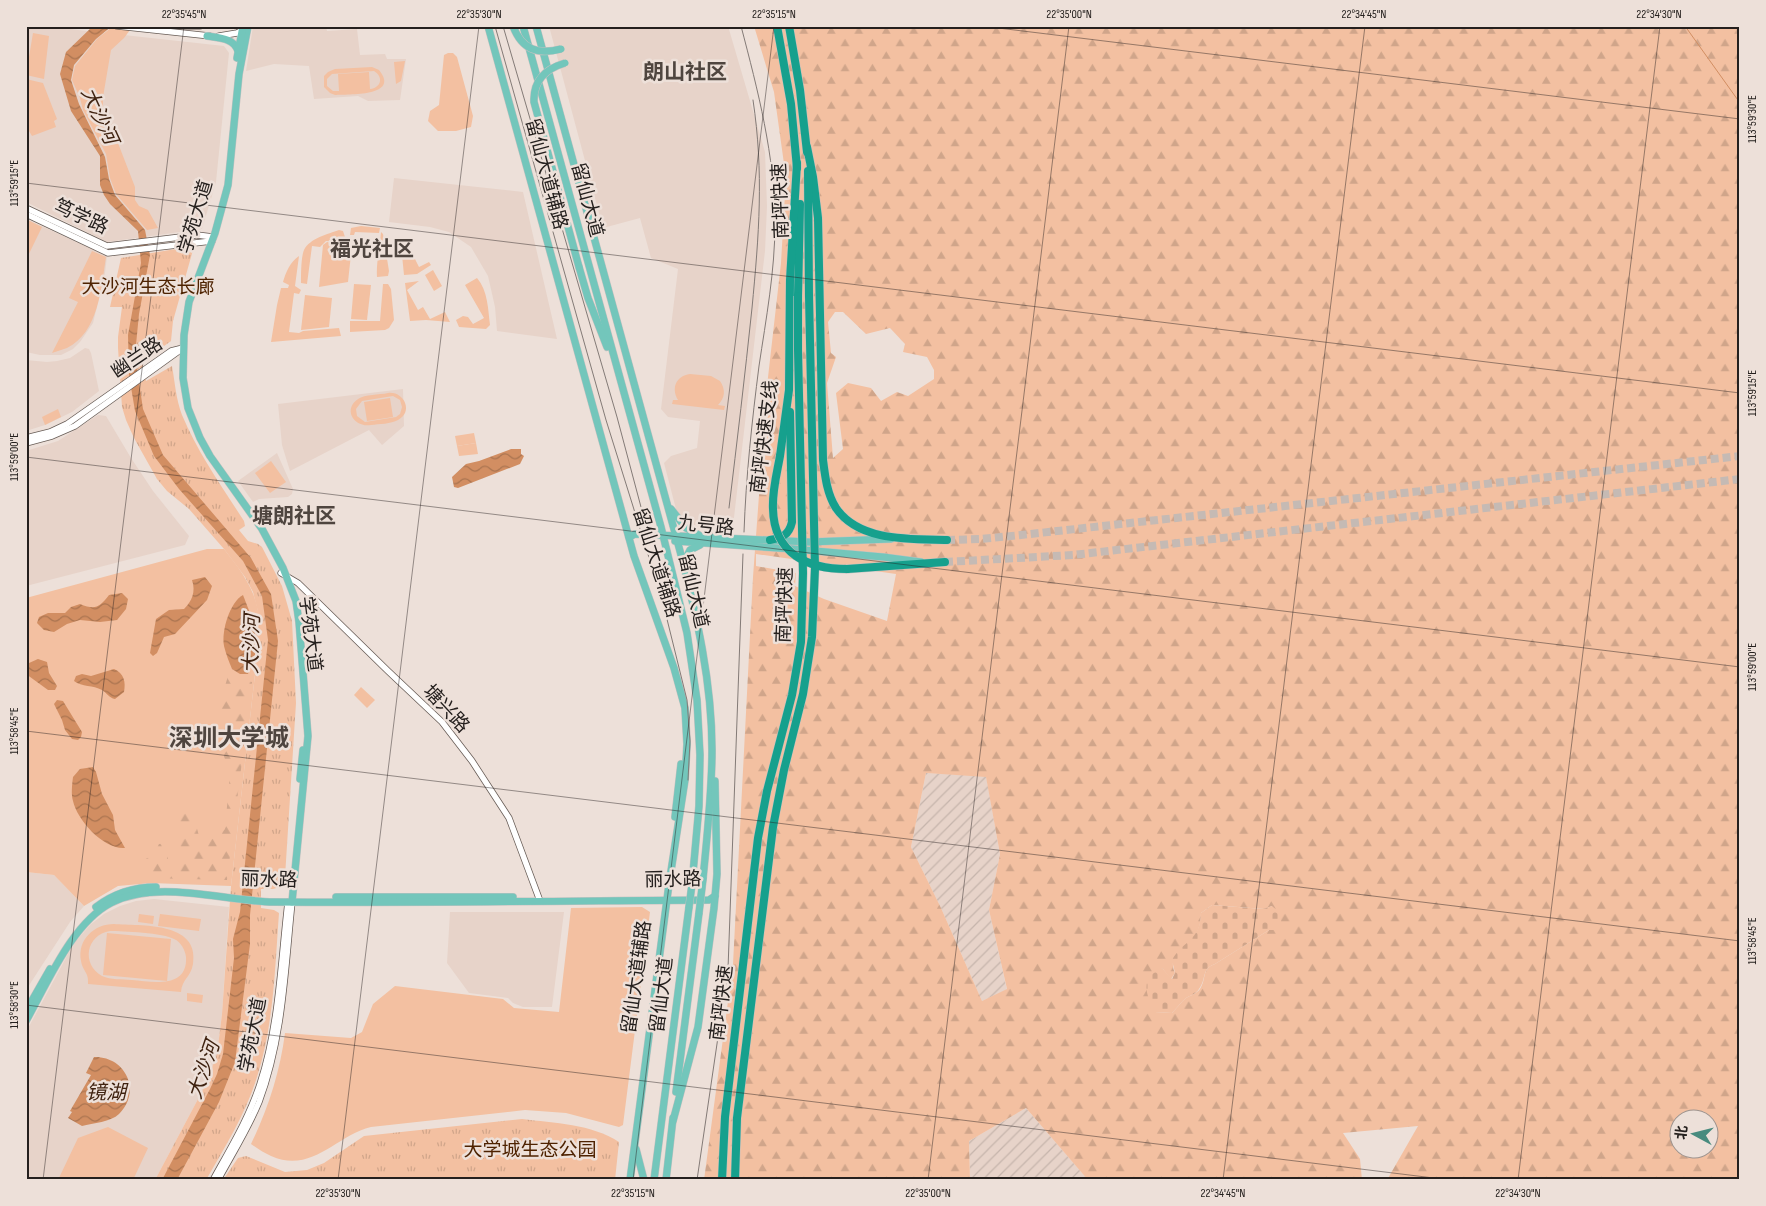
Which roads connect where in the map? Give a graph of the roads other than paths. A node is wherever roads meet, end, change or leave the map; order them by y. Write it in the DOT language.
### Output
graph roads {
  1 [pos="117,26"];
  2 [pos="165,26"];
  3 [pos="200,26"];
  4 [pos="487,26"];
  5 [pos="513,26"];
  6 [pos="523,26"];
  7 [pos="536,26"];
  8 [pos="777,26"];
  9 [pos="789,26"];
  10 [pos="245,27"];
  11 [pos="207,36"];
  12 [pos="561,49"];
  13 [pos="238,52"];
  14 [pos="565,63"];
  15 [pos="807,147"];
  16 [pos="797,163"];
  17 [pos="26,208"];
  18 [pos="26,214"];
  19 [pos="210,239"];
  20 [pos="180,349"];
  21 [pos="621,384"];
  22 [pos="789,390"];
  23 [pos="120,391"];
  24 [pos="26,438"];
  25 [pos="26,443"];
  26 [pos="664,494"];
  27 [pos="657,512"];
  28 [pos="644,534"];
  29 [pos="663,536"];
  30 [pos="629,537"];
  31 [pos="902,538"];
  32 [pos="676,539"];
  33 [pos="770,540"];
  34 [pos="947,540"];
  35 [pos="708,541"];
  36 [pos="923,562"];
  37 [pos="944,562"];
  38 [pos="685,572"];
  39 [pos="284,574"];
  40 [pos="301,586"];
  41 [pos="292,589"];
  42 [pos="712,749"];
  43 [pos="715,896"];
  44 [pos="230,897"];
  45 [pos="666,898"];
  46 [pos="539,899"];
  47 [pos="290,900"];
  48 [pos="26,1011"];
  49 [pos="26,1021"];
  50 [pos="673,1121"];
  51 [pos="633,1140"];
  52 [pos="213,1180"];
  53 [pos="218,1180"];
  54 [pos="626,1180"];
  55 [pos="630,1180"];
  56 [pos="644,1180"];
  57 [pos="654,1180"];
  58 [pos="666,1180"];
  59 [pos="722,1180"];
  60 [pos="735,1180"];
  1 -- 11 [label="street"];
  2 -- 3 [label="street"];
  4 -- 30 [label="main road, 留仙大道辅路"];
  4 -- 45 [label="main road, 留仙大道辅路"];
  5 -- 12 [label="main road, bridge"];
  6 -- 21 [label="main road, 留仙大道"];
  7 -- 26 [label="main road, 留仙大道"];
  8 -- 16 [label="highway, 南坪快速"];
  9 -- 15 [label="highway, 南坪快速"];
  10 -- 11 [label="street"];
  10 -- 13 [label="main road, 学苑大道"];
  10 -- 19 [label="main road, 学苑大道"];
  11 -- 13 [label="main road"];
  13 -- 19 [label="main road, 学苑大道"];
  14 -- 21 [label="main road, bridge"];
  15 -- 31 [label="highway"];
  15 -- 60 [label="highway, 南坪快速, bridge"];
  16 -- 22 [label="highway, 南坪快速支线"];
  16 -- 59 [label="highway, 南坪快速, bridge"];
  17 -- 19 [label="street, 笃学路"];
  18 -- 19 [label="street, 笃学路"];
  19 -- 20 [label="main road, 学苑大道"];
  20 -- 23 [label="street, 幽兰路"];
  20 -- 39 [label="main road, 学苑大道"];
  21 -- 27 [label="main road, 留仙大道"];
  22 -- 33 [label="highway"];
  22 -- 36 [label="highway, 南坪快速支线, bridge"];
  23 -- 24 [label="street, 幽兰路"];
  23 -- 25 [label="street, 幽兰路"];
  26 -- 32 [label="main road, 留仙大道"];
  26 -- 35 [label="main road"];
  27 -- 28 [label="main road"];
  27 -- 29 [label="main road, 留仙大道"];
  28 -- 29 [label="main road"];
  28 -- 30 [label="main road"];
  29 -- 32 [label="main road, 九号路"];
  29 -- 57 [label="main road, 留仙大道, bridge"];
  30 -- 45 [label="main road, 留仙大道辅路"];
  31 -- 33 [label="main road, 九号路"];
  31 -- 34 [label="highway"];
  32 -- 35 [label="main road, 九号路"];
  32 -- 38 [label="main road, 留仙大道"];
  33 -- 35 [label="main road, 九号路"];
  35 -- 36 [label="main road, 九号路"];
  35 -- 38 [label="main road"];
  36 -- 37 [label="highway, 南坪快速支线"];
  38 -- 42 [label="main road, 留仙大道"];
  39 -- 40 [label="street, 塘兴路"];
  39 -- 41 [label="main road, 学苑大道"];
  39 -- 47 [label="main road, 学苑大道"];
  40 -- 41 [label="main road"];
  40 -- 46 [label="street, 塘兴路"];
  41 -- 47 [label="main road, 学苑大道"];
  42 -- 43 [label="main road"];
  42 -- 50 [label="main road, 留仙大道, bridge"];
  43 -- 45 [label="main road, 丽水路"];
  43 -- 50 [label="main road"];
  44 -- 47 [label="main road, 丽水路"];
  44 -- 48 [label="main road, 丽水路"];
  44 -- 49 [label="main road, 丽水路"];
  45 -- 46 [label="main road, 丽水路"];
  45 -- 51 [label="main road, 留仙大道辅路"];
  46 -- 47 [label="main road, 丽水路"];
  47 -- 52 [label="street, 学苑大道"];
  47 -- 53 [label="street, 学苑大道"];
  50 -- 58 [label="main road, 留仙大道"];
  51 -- 54 [label="main road, 留仙大道辅路"];
  51 -- 55 [label="main road, 留仙大道辅路"];
  51 -- 56 [label="main road"];
}
